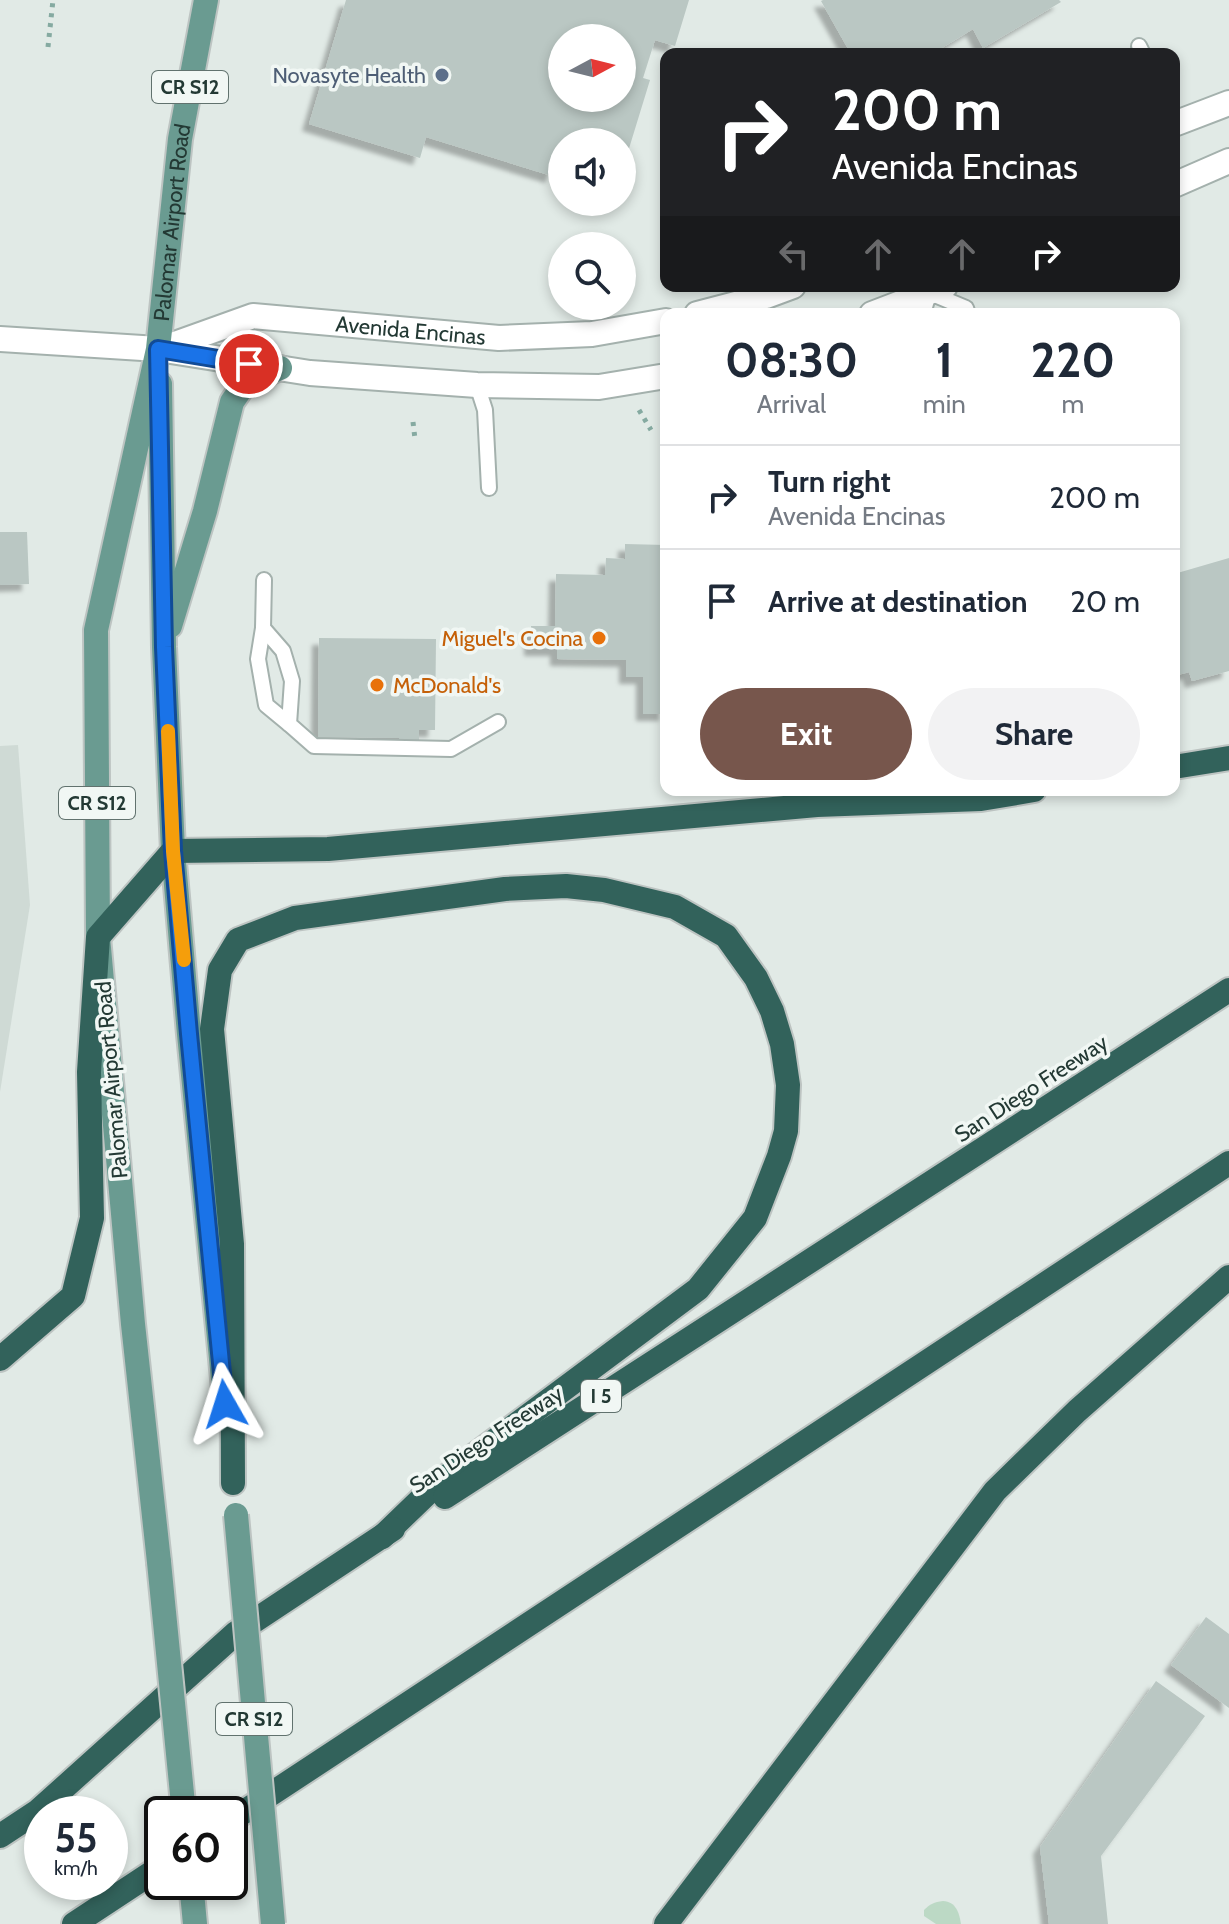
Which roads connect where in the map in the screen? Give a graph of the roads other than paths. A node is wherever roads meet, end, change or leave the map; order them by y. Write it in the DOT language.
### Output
graph roads {
  1 [pos="206,0"];
  2 [pos="1229,103"];
  3 [pos="1180,118"];
  4 [pos="1229,161"];
  5 [pos="1180,182"];
  6 [pos="777,292"];
  7 [pos="931,295"];
  8 [pos="720,308"];
  9 [pos="891,308"];
  10 [pos="966,308"];
  11 [pos="660,322"];
  12 [pos="0,339"];
  13 [pos="158,349"];
  14 [pos="280,368"];
  15 [pos="660,377"];
  16 [pos="477,385"];
  17 [pos="489,488"];
  18 [pos="264,580"];
  19 [pos="263,628"];
  20 [pos="164,647"];
  21 [pos="498,722"];
  22 [pos="289,724"];
  23 [pos="1229,758"];
  24 [pos="1180,766"];
  25 [pos="999,796"];
  26 [pos="173,851"];
  27 [pos="98,937"];
  28 [pos="1229,990"];
  29 [pos="1229,1163"];
  30 [pos="1229,1277"];
  31 [pos="0,1359"];
  32 [pos="233,1483"];
  33 [pos="236,1515"];
  34 [pos="382,1537"];
  35 [pos="182,1796"];
  36 [pos="248,1809"];
  37 [pos="0,1836"];
  38 [pos="144,1878"];
  39 [pos="193,1900"];
  40 [pos="74,1924"];
  41 [pos="195,1924"];
  42 [pos="273,1924"];
  43 [pos="666,1924"];
  1 -- 13 [label="main road, Palomar Airport Road / CR S12"];
  2 -- 3 [label="street"];
  4 -- 5 [label="street"];
  6 -- 8 [label="street"];
  7 -- 9 [label="street"];
  7 -- 10 [label="lane"];
  11 -- 13 [label="street, Avenida Encinas"];
  12 -- 13 [label="street, Avenida Encinas"];
  13 -- 14 [label="street, Avenida Encinas"];
  13 -- 20 [label="main road, Palomar Airport Road / CR S12"];
  13 -- 27 [label="main road, Palomar Airport Road / CR S12"];
  14 -- 16 [label="street, Avenida Encinas"];
  14 -- 20 [label="main road"];
  15 -- 16 [label="street, Avenida Encinas"];
  16 -- 17 [label="lane"];
  18 -- 19 [label="lane"];
  19 -- 22 [label="lane"];
  19 -- 22 [label="lane"];
  20 -- 26 [label="main road, Palomar Airport Road / CR S12"];
  21 -- 22 [label="lane"];
  23 -- 24 [label="highway"];
  25 -- 26 [label="highway"];
  26 -- 27 [label="highway"];
  26 -- 32 [label="main road, Palomar Airport Road / CR S12"];
  27 -- 31 [label="highway"];
  27 -- 35 [label="main road, Palomar Airport Road / CR S12, bridge"];
  28 -- 34 [label="highway, San Diego Freeway / I 5"];
  29 -- 36 [label="highway"];
  30 -- 43 [label="highway"];
  32 -- 34 [label="highway"];
  33 -- 42 [label="main road, CR S12, bridge"];
  34 -- 37 [label="highway, San Diego Freeway / I 5"];
  38 -- 40 [label="highway"];
  39 -- 41 [label="main road"];
}
